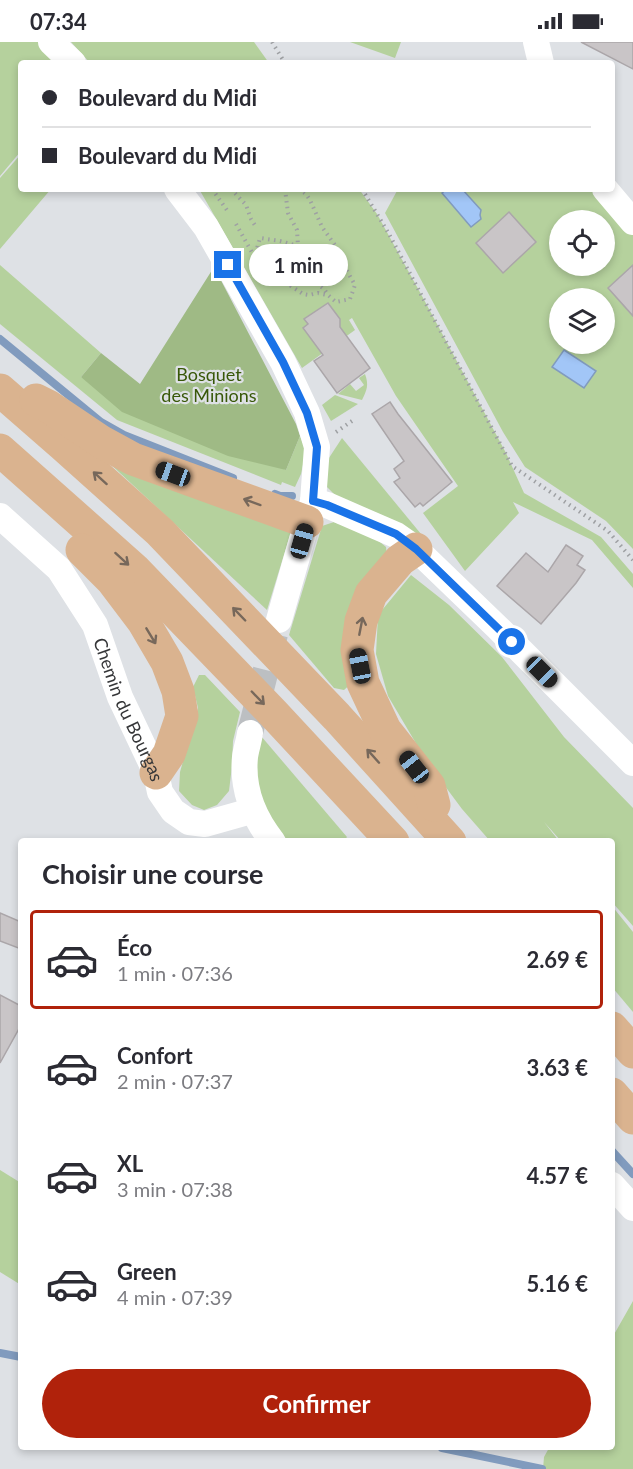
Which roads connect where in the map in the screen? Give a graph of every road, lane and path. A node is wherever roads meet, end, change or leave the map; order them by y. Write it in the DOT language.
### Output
graph roads {
  1 [pos="51,42"];
  2 [pos="273,42"];
  3 [pos="536,42"];
  4 [pos="70,60"];
  5 [pos="283,60"];
  6 [pos="540,60"];
  7 [pos="179,192"];
  8 [pos="234,192"];
  9 [pos="285,192"];
  10 [pos="303,192"];
  11 [pos="364,192"];
  12 [pos="608,192"];
  13 [pos="633,222"];
  14 [pos="256,227"];
  15 [pos="254,256"];
  16 [pos="328,295"];
  17 [pos="0,382"];
  18 [pos="0,390"];
  19 [pos="0,450"];
  20 [pos="0,468"];
  21 [pos="310,512"];
  22 [pos="0,516"];
  23 [pos="416,549"];
  24 [pos="633,560"];
  25 [pos="279,620"];
  26 [pos="250,733"];
  27 [pos="633,763"];
  28 [pos="156,773"];
  29 [pos="252,808"];
  30 [pos="445,836"];
  31 [pos="270,838"];
  32 [pos="389,838"];
  33 [pos="615,1031"];
  34 [pos="633,1052"];
  35 [pos="615,1097"];
  36 [pos="633,1118"];
  37 [pos="615,1188"];
  38 [pos="633,1208"];
  1 -- 4 [label="street"];
  2 -- 5 [label="path"];
  3 -- 6 [label="street"];
  7 -- 21 [label="street"];
  8 -- 14 [label="path"];
  9 -- 16 [label="path"];
  10 -- 16 [label="path"];
  11 -- 24 [label="path"];
  12 -- 13 [label="street"];
  15 -- 16 [label="path"];
  21 -- 17 [label="main road, one-way"];
  30 -- 18 [label="main road, one-way"];
  19 -- 32 [label="main road, one-way"];
  20 -- 28 [label="main road, one-way"];
  21 -- 23 [label="street"];
  21 -- 25 [label="street"];
  22 -- 28 [label="street, Chemin du Bourgas"];
  23 -- 27 [label="street"];
  30 -- 23 [label="main road, one-way"];
  26 -- 29 [label="street"];
  28 -- 29 [label="street, Chemin du Bourgas"];
  29 -- 31 [label="street"];
  33 -- 34 [label="main road"];
  35 -- 36 [label="main road"];
  37 -- 38 [label="street"];
}
